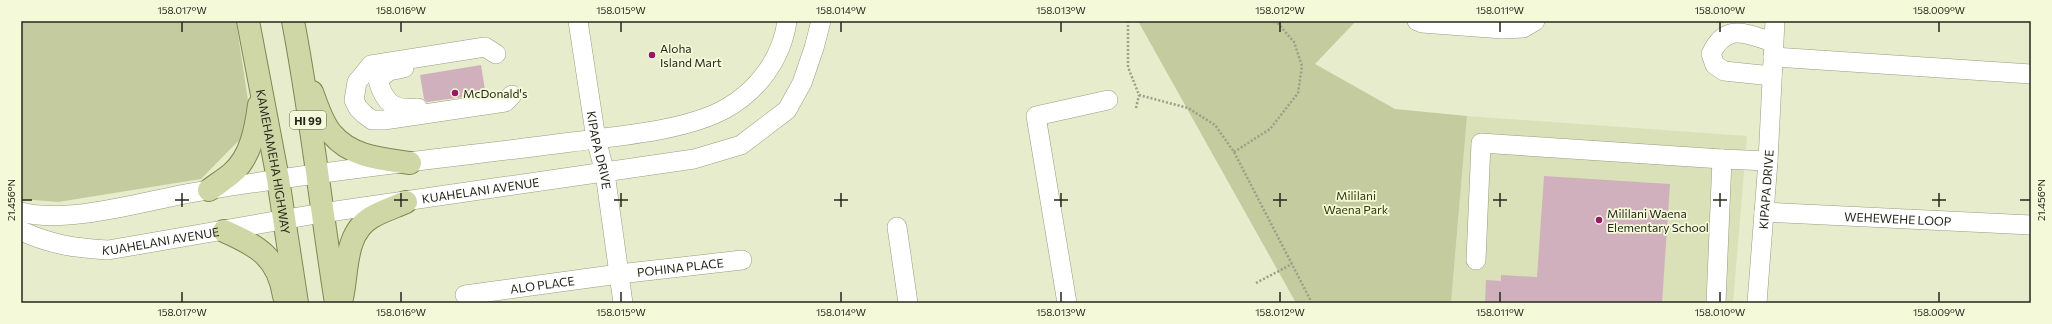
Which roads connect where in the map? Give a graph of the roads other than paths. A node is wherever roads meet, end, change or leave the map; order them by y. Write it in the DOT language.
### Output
graph roads {
  1 [pos="248,21"];
  2 [pos="293,21"];
  3 [pos="578,21"];
  4 [pos="787,21"];
  5 [pos="821,21"];
  6 [pos="1417,21"];
  7 [pos="1535,21"];
  8 [pos="1775,21"];
  9 [pos="1773,50"];
  10 [pos="301,66"];
  11 [pos="2031,74"];
  12 [pos="1772,76"];
  13 [pos="378,80"];
  14 [pos="261,92"];
  15 [pos="1108,100"];
  16 [pos="596,139"];
  17 [pos="1722,159"];
  18 [pos="1768,161"];
  19 [pos="410,163"];
  20 [pos="317,173"];
  21 [pos="605,173"];
  22 [pos="278,180"];
  23 [pos="209,190"];
  24 [pos="406,202"];
  25 [pos="21,212"];
  26 [pos="1764,212"];
  27 [pos="322,213"];
  28 [pos="283,220"];
  29 [pos="2031,225"];
  30 [pos="897,227"];
  31 [pos="21,231"];
  32 [pos="224,231"];
  33 [pos="742,260"];
  34 [pos="1476,260"];
  35 [pos="619,274"];
  36 [pos="465,295"];
  37 [pos="286,303"];
  38 [pos="297,303"];
  39 [pos="336,303"];
  40 [pos="340,303"];
  41 [pos="623,303"];
  42 [pos="908,303"];
  43 [pos="1067,303"];
  44 [pos="1716,303"];
  45 [pos="1757,303"];
  1 -- 14 [label="main road, KAMEHAMEHA HIGHWAY"];
  2 -- 10 [label="main road, HI 99"];
  3 -- 16 [label="street, KIPAPA DRIVE"];
  4 -- 16 [label="street"];
  5 -- 21 [label="street, KUAHELANI AVENUE"];
  6 -- 7 [label="street"];
  8 -- 9 [label="street, KIPAPA DRIVE"];
  9 -- 11 [label="street"];
  9 -- 12 [label="street, KIPAPA DRIVE"];
  9 -- 12 [label="street"];
  10 -- 19 [label="main road"];
  10 -- 20 [label="main road, HI 99"];
  12 -- 18 [label="street, KIPAPA DRIVE"];
  13 -- 13 [label="street"];
  14 -- 22 [label="main road, KAMEHAMEHA HIGHWAY"];
  14 -- 23 [label="main road"];
  15 -- 43 [label="street"];
  16 -- 19 [label="street"];
  16 -- 21 [label="street, KIPAPA DRIVE"];
  17 -- 18 [label="street"];
  17 -- 34 [label="street"];
  17 -- 44 [label="street"];
  18 -- 26 [label="street, KIPAPA DRIVE"];
  19 -- 20 [label="street"];
  20 -- 22 [label="street"];
  20 -- 27 [label="main road, HI 99"];
  21 -- 24 [label="street, KUAHELANI AVENUE"];
  21 -- 35 [label="street, KIPAPA DRIVE"];
  22 -- 23 [label="street"];
  22 -- 28 [label="main road, KAMEHAMEHA HIGHWAY"];
  23 -- 25 [label="street"];
  24 -- 27 [label="street, KUAHELANI AVENUE"];
  24 -- 40 [label="main road"];
  26 -- 29 [label="street, WEHEWEHE LOOP"];
  26 -- 45 [label="street, KIPAPA DRIVE"];
  27 -- 28 [label="street, KUAHELANI AVENUE"];
  27 -- 39 [label="main road, HI 99"];
  28 -- 32 [label="street, KUAHELANI AVENUE"];
  28 -- 38 [label="main road, KAMEHAMEHA HIGHWAY"];
  30 -- 42 [label="street"];
  31 -- 32 [label="street, KUAHELANI AVENUE"];
  32 -- 37 [label="main road"];
  33 -- 35 [label="street, POHINA PLACE"];
  35 -- 36 [label="street, ALO PLACE"];
  35 -- 41 [label="street, KIPAPA DRIVE"];
}
